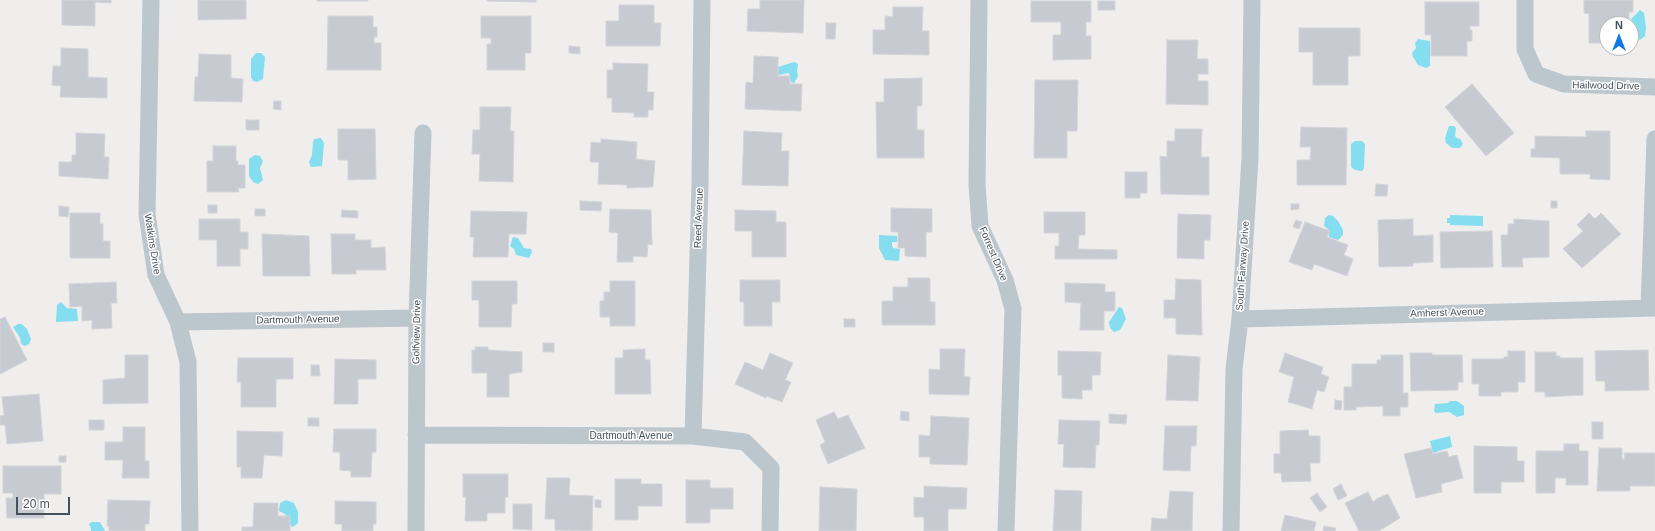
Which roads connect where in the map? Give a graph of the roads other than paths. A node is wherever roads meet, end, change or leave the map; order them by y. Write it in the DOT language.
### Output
graph roads {
  1 [pos="151,0"];
  2 [pos="702,0"];
  3 [pos="979,0"];
  4 [pos="1252,0"];
  5 [pos="1526,0"];
  6 [pos="1655,87"];
  7 [pos="423,134"];
  8 [pos="1655,139"];
  9 [pos="1652,308"];
  10 [pos="417,318"];
  11 [pos="1240,319"];
  12 [pos="178,322"];
  13 [pos="416,435"];
  14 [pos="693,436"];
  15 [pos="190,531"];
  16 [pos="416,531"];
  17 [pos="770,531"];
  18 [pos="1006,531"];
  19 [pos="1231,531"];
  1 -- 12 [label="street, Watkins Drive"];
  2 -- 14 [label="street, Reed Avenue"];
  3 -- 18 [label="street, Forrest Drive"];
  4 -- 11 [label="street, South Fairway Drive"];
  5 -- 6 [label="street, Hailwood Drive"];
  7 -- 10 [label="street, Golfview Drive"];
  8 -- 9 [label="street"];
  9 -- 11 [label="street, Amherst Avenue"];
  10 -- 12 [label="street, Dartmouth Avenue"];
  10 -- 13 [label="street, Golfview Drive"];
  11 -- 19 [label="street, South Fairway Drive"];
  12 -- 15 [label="street, Watkins Drive"];
  13 -- 14 [label="street, Dartmouth Avenue"];
  13 -- 16 [label="street, Golfview Drive"];
  14 -- 17 [label="street, Dartmouth Avenue"];
}
